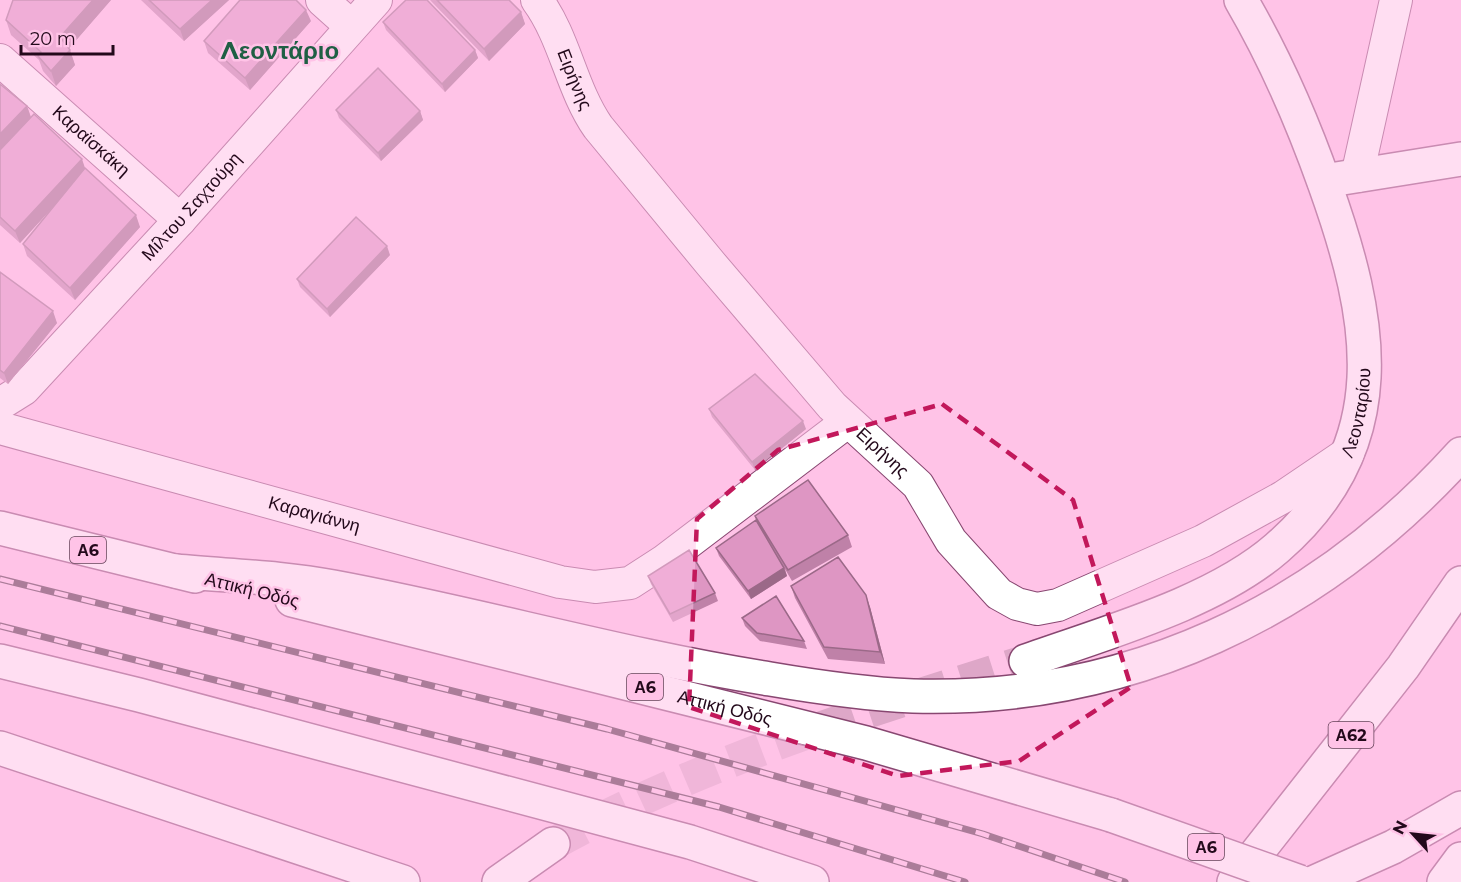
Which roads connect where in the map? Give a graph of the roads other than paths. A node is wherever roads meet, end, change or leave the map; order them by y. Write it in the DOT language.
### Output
graph roads {
  1 [pos="322,0"];
  2 [pos="376,0"];
  3 [pos="537,0"];
  4 [pos="1241,0"];
  5 [pos="1396,0"];
  6 [pos="351,26"];
  7 [pos="0,60"];
  8 [pos="1461,159"];
  9 [pos="1357,176"];
  10 [pos="1324,181"];
  11 [pos="180,220"];
  12 [pos="0,404"];
  13 [pos="848,422"];
  14 [pos="0,428"];
  15 [pos="1348,453"];
  16 [pos="1461,454"];
  17 [pos="0,528"];
  18 [pos="176,571"];
  19 [pos="1461,583"];
  20 [pos="1026,661"];
  21 [pos="0,662"];
  22 [pos="0,748"];
  23 [pos="1461,808"];
  24 [pos="553,844"];
  25 [pos="1461,859"];
  26 [pos="403,882"];
  27 [pos="499,882"];
  28 [pos="812,882"];
  29 [pos="1234,882"];
  30 [pos="1300,882"];
  31 [pos="1315,882"];
  32 [pos="1444,882"];
  1 -- 6 [label="street"];
  2 -- 6 [label="street, Μίλτου Σαχτούρη"];
  3 -- 13 [label="street, Ειρήνης"];
  4 -- 10 [label="main road, Λεονταρίου"];
  5 -- 9 [label="street"];
  6 -- 11 [label="street, Μίλτου Σαχτούρη"];
  7 -- 11 [label="street, Καραϊσκάκη"];
  8 -- 9 [label="main road"];
  9 -- 10 [label="main road"];
  10 -- 15 [label="main road, Λεονταρίου"];
  11 -- 12 [label="street, Μίλτου Σαχτούρη"];
  13 -- 14 [label="street, Καραγιάννη"];
  13 -- 15 [label="street, Ειρήνης"];
  15 -- 20 [label="main road, Λεονταρίου"];
  16 -- 18 [label="main road"];
  17 -- 18 [label="main road, Αττική Οδός / Α6"];
  18 -- 30 [label="main road, Αττική Οδός / Α6, bridge"];
  19 -- 29 [label="main road, Α62"];
  21 -- 28 [label="main road"];
  22 -- 26 [label="main road"];
  23 -- 31 [label="main road"];
  24 -- 27 [label="main road"];
  25 -- 32 [label="main road"];
}
